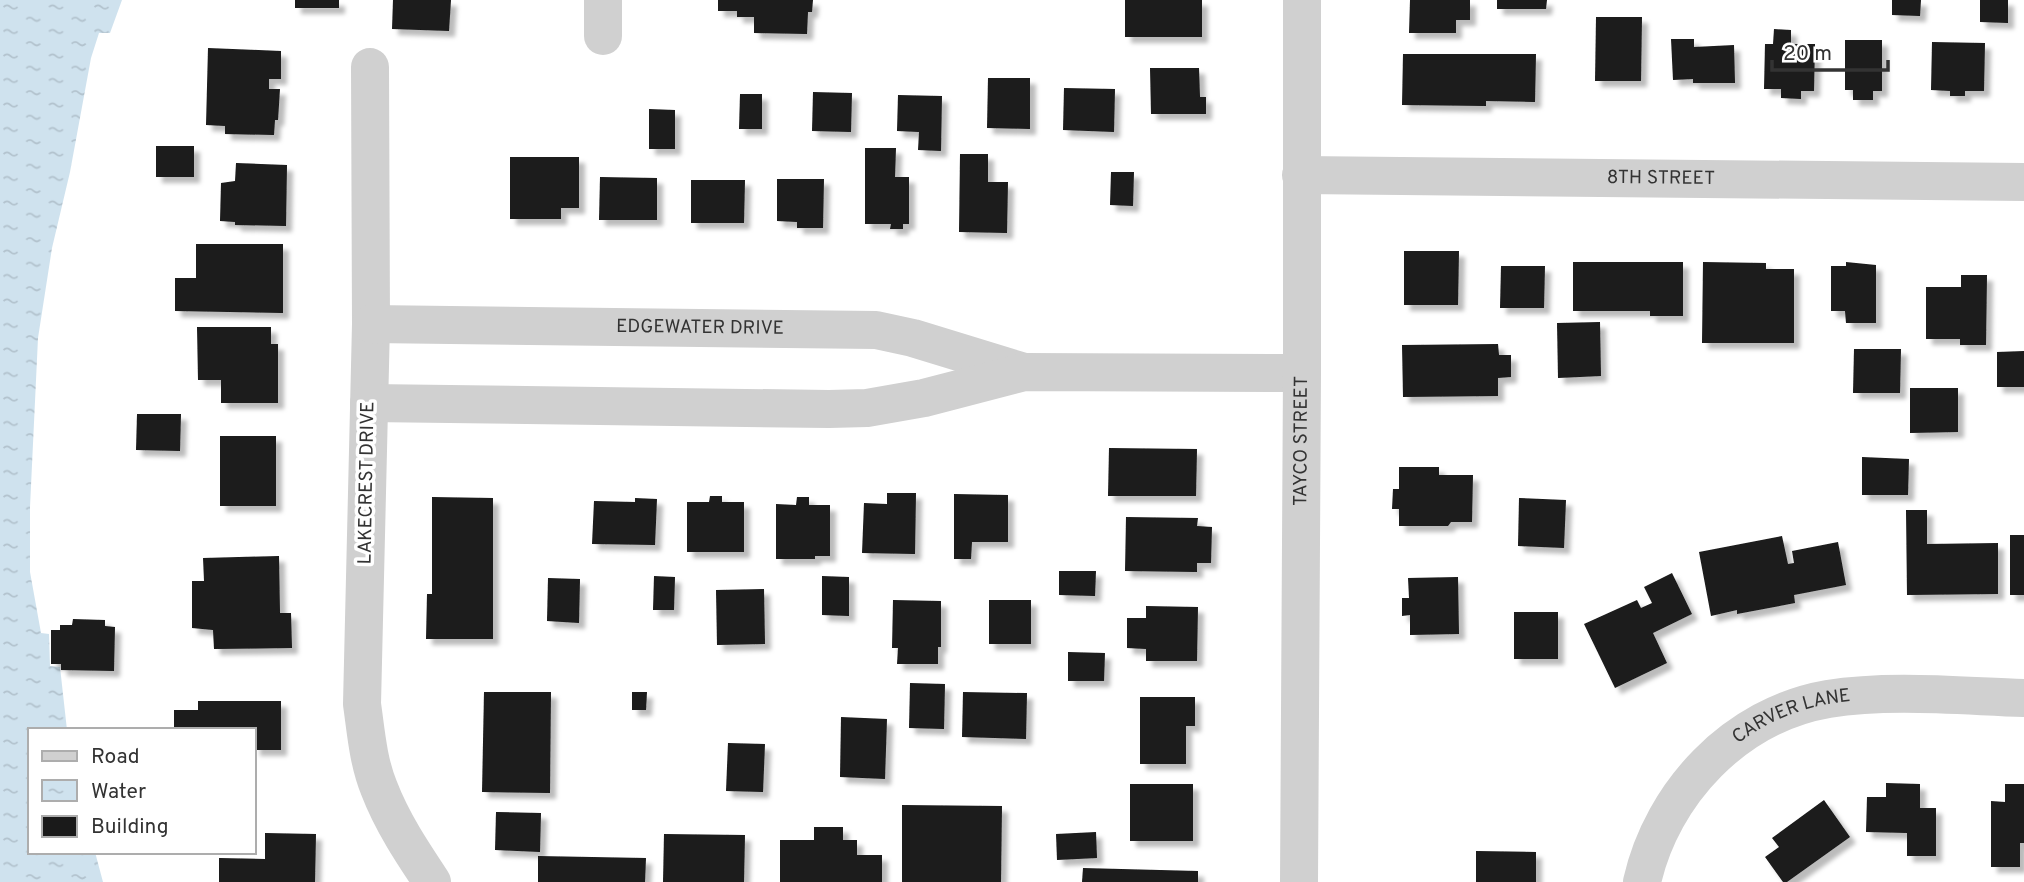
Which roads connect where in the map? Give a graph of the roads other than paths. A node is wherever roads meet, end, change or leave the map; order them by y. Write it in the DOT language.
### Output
graph roads {
  1 [pos="1302,0"];
  2 [pos="370,67"];
  3 [pos="1301,175"];
  4 [pos="2024,182"];
  5 [pos="371,324"];
  6 [pos="1024,372"];
  7 [pos="1303,373"];
  8 [pos="369,403"];
  9 [pos="2024,698"];
  10 [pos="432,882"];
  11 [pos="1299,882"];
  12 [pos="1642,882"];
  1 -- 3 [label="street, TAYCO STREET"];
  2 -- 5 [label="street, LAKECREST DRIVE"];
  3 -- 4 [label="street, 8TH STREET"];
  3 -- 7 [label="street, TAYCO STREET"];
  5 -- 6 [label="street, EDGEWATER DRIVE"];
  5 -- 8 [label="street, LAKECREST DRIVE"];
  6 -- 7 [label="street, EDGEWATER DRIVE"];
  6 -- 8 [label="street, EDGEWATER DRIVE"];
  7 -- 11 [label="street, TAYCO STREET"];
  8 -- 10 [label="street, LAKECREST DRIVE"];
  9 -- 12 [label="street, CARVER LANE"];
}
